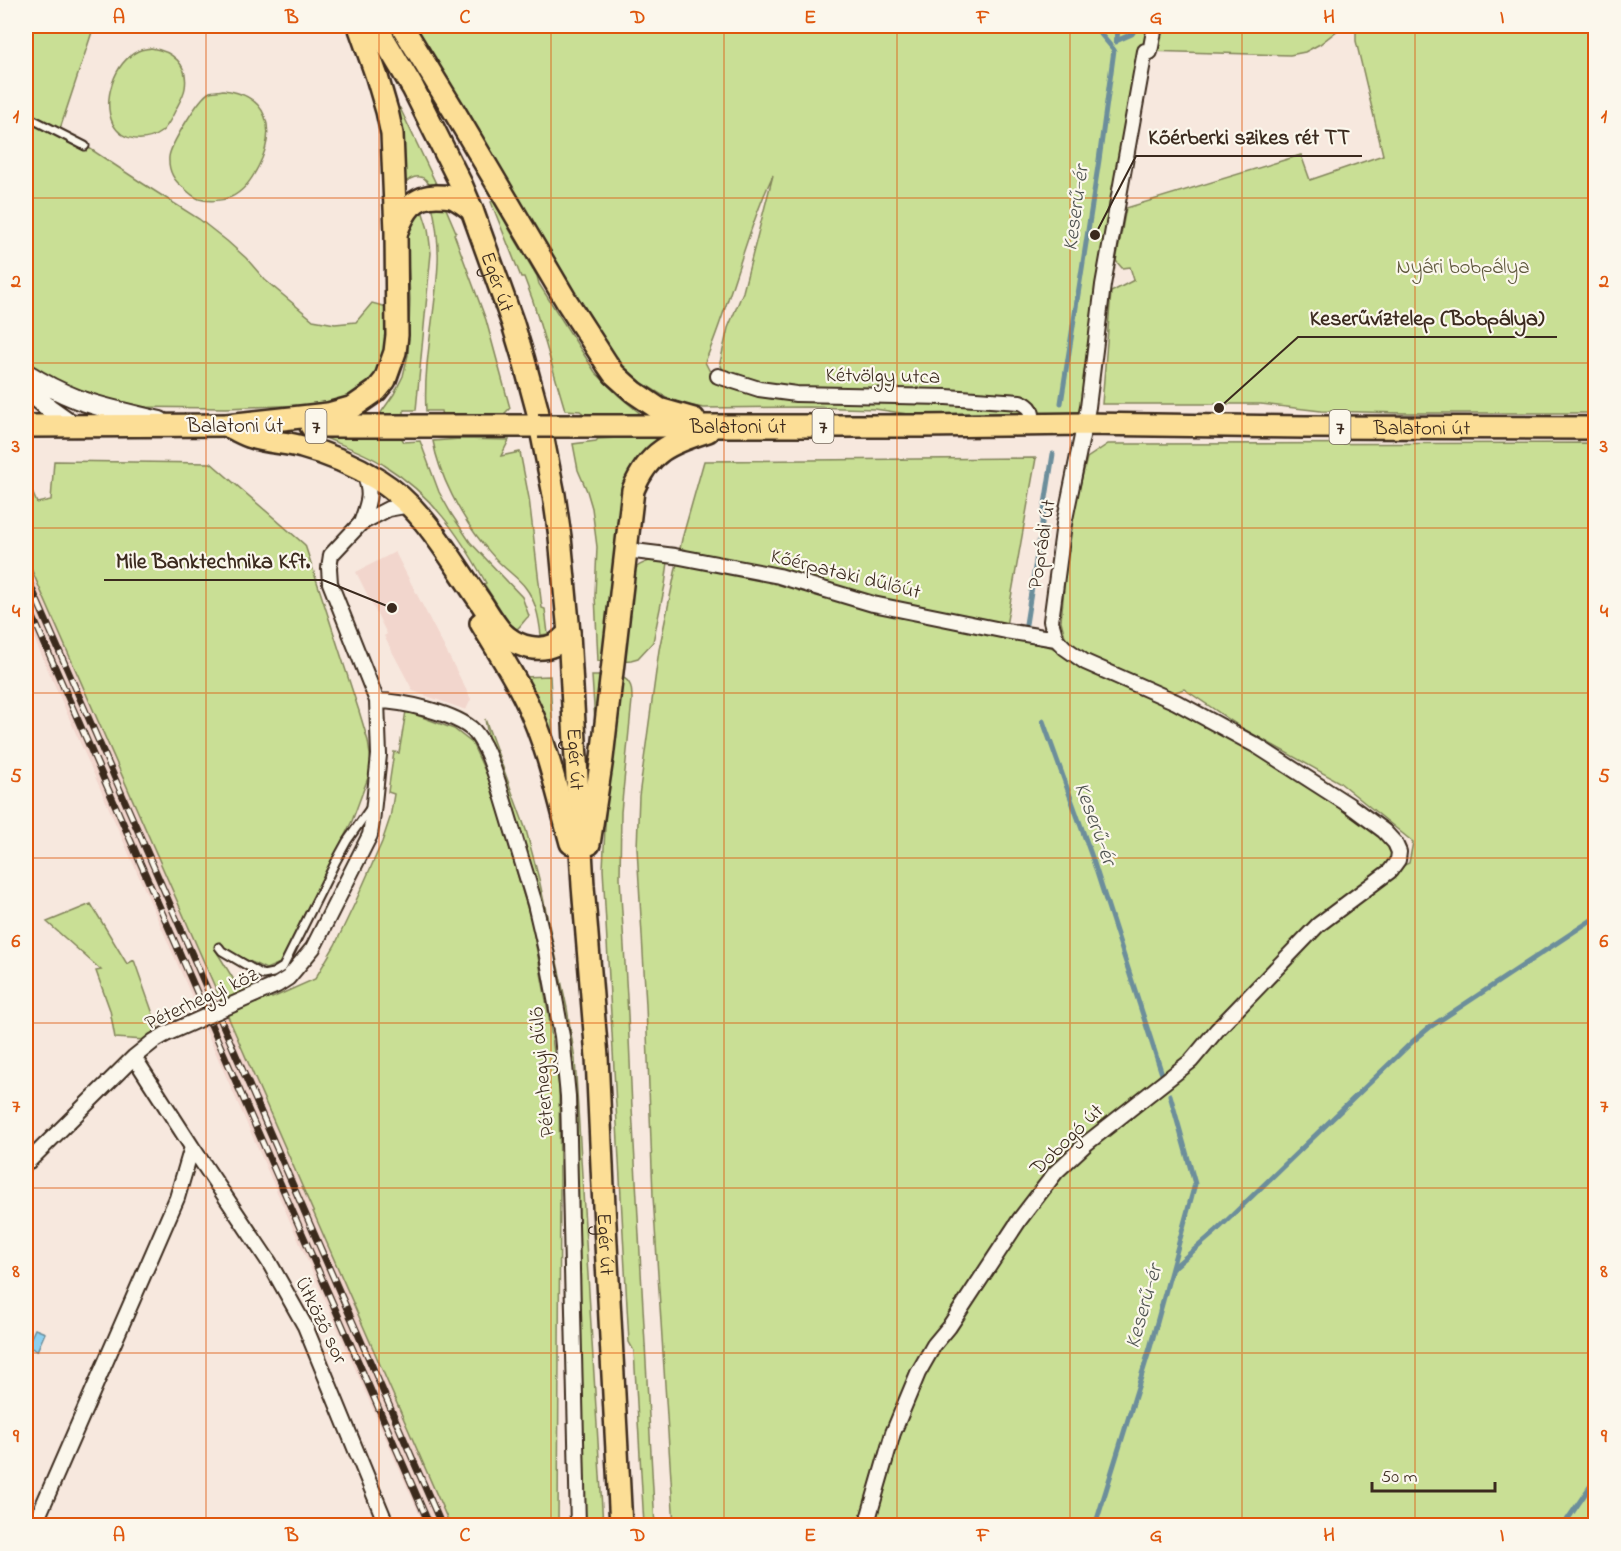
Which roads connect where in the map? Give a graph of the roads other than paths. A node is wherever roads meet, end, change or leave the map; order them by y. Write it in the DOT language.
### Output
graph roads {
  1 [pos="358,26"];
  2 [pos="376,26"];
  3 [pos="402,26"];
  4 [pos="1155,26"];
  5 [pos="26,116"];
  6 [pos="85,146"];
  7 [pos="472,210"];
  8 [pos="396,232"];
  9 [pos="26,373"];
  10 [pos="718,376"];
  11 [pos="26,389"];
  12 [pos="1033,424"];
  13 [pos="1084,424"];
  14 [pos="73,425"];
  15 [pos="179,425"];
  16 [pos="227,425"];
  17 [pos="26,426"];
  18 [pos="724,426"];
  19 [pos="1596,428"];
  20 [pos="364,472"];
  21 [pos="410,505"];
  22 [pos="361,523"];
  23 [pos="626,550"];
  24 [pos="464,578"];
  25 [pos="569,633"];
  26 [pos="1056,639"];
  27 [pos="376,701"];
  28 [pos="374,801"];
  29 [pos="583,886"];
  30 [pos="219,947"];
  31 [pos="134,1056"];
  32 [pos="192,1147"];
  33 [pos="26,1164"];
  34 [pos="34,1526"];
  35 [pos="387,1526"];
  36 [pos="578,1526"];
  37 [pos="621,1526"];
  38 [pos="866,1526"];
  1 -- 8 [label="main road"];
  2 -- 7 [label="main road, Egér út"];
  3 -- 18 [label="main road"];
  4 -- 13 [label="street, Poprádi út"];
  5 -- 6 [label="lane"];
  7 -- 8 [label="main road"];
  7 -- 25 [label="main road, Egér út"];
  8 -- 16 [label="main road"];
  9 -- 15 [label="street"];
  10 -- 12 [label="street, Kétvölgy utca"];
  11 -- 14 [label="street"];
  12 -- 13 [label="main road, Balatoni út / 7"];
  12 -- 18 [label="main road, Balatoni út / 7"];
  13 -- 19 [label="main road, Balatoni út / 7"];
  13 -- 26 [label="street, Poprádi út"];
  14 -- 15 [label="main road, Balatoni út / 7"];
  14 -- 17 [label="main road, Balatoni út / 7"];
  15 -- 16 [label="main road, Balatoni út / 7"];
  16 -- 18 [label="main road, Balatoni út / 7, bridge"];
  16 -- 20 [label="main road"];
  18 -- 23 [label="main road"];
  20 -- 21 [label="main road"];
  20 -- 22 [label="street"];
  21 -- 22 [label="street"];
  21 -- 24 [label="main road"];
  22 -- 27 [label="street, Péterhegyi köz"];
  23 -- 26 [label="street, Kőérpataki dűlőút"];
  23 -- 29 [label="main road"];
  24 -- 25 [label="main road"];
  24 -- 29 [label="main road"];
  25 -- 29 [label="main road, Egér út"];
  26 -- 38 [label="street, Dobogó út"];
  27 -- 28 [label="street, Péterhegyi köz"];
  27 -- 36 [label="street, Péterhegyi dűlő"];
  28 -- 30 [label="lane"];
  28 -- 31 [label="street, Péterhegyi köz, bridge"];
  29 -- 37 [label="main road, Egér út"];
  31 -- 32 [label="street, Péterhegyi köz"];
  31 -- 33 [label="street"];
  32 -- 34 [label="street"];
  32 -- 35 [label="street, Ütköző sor"];
}
